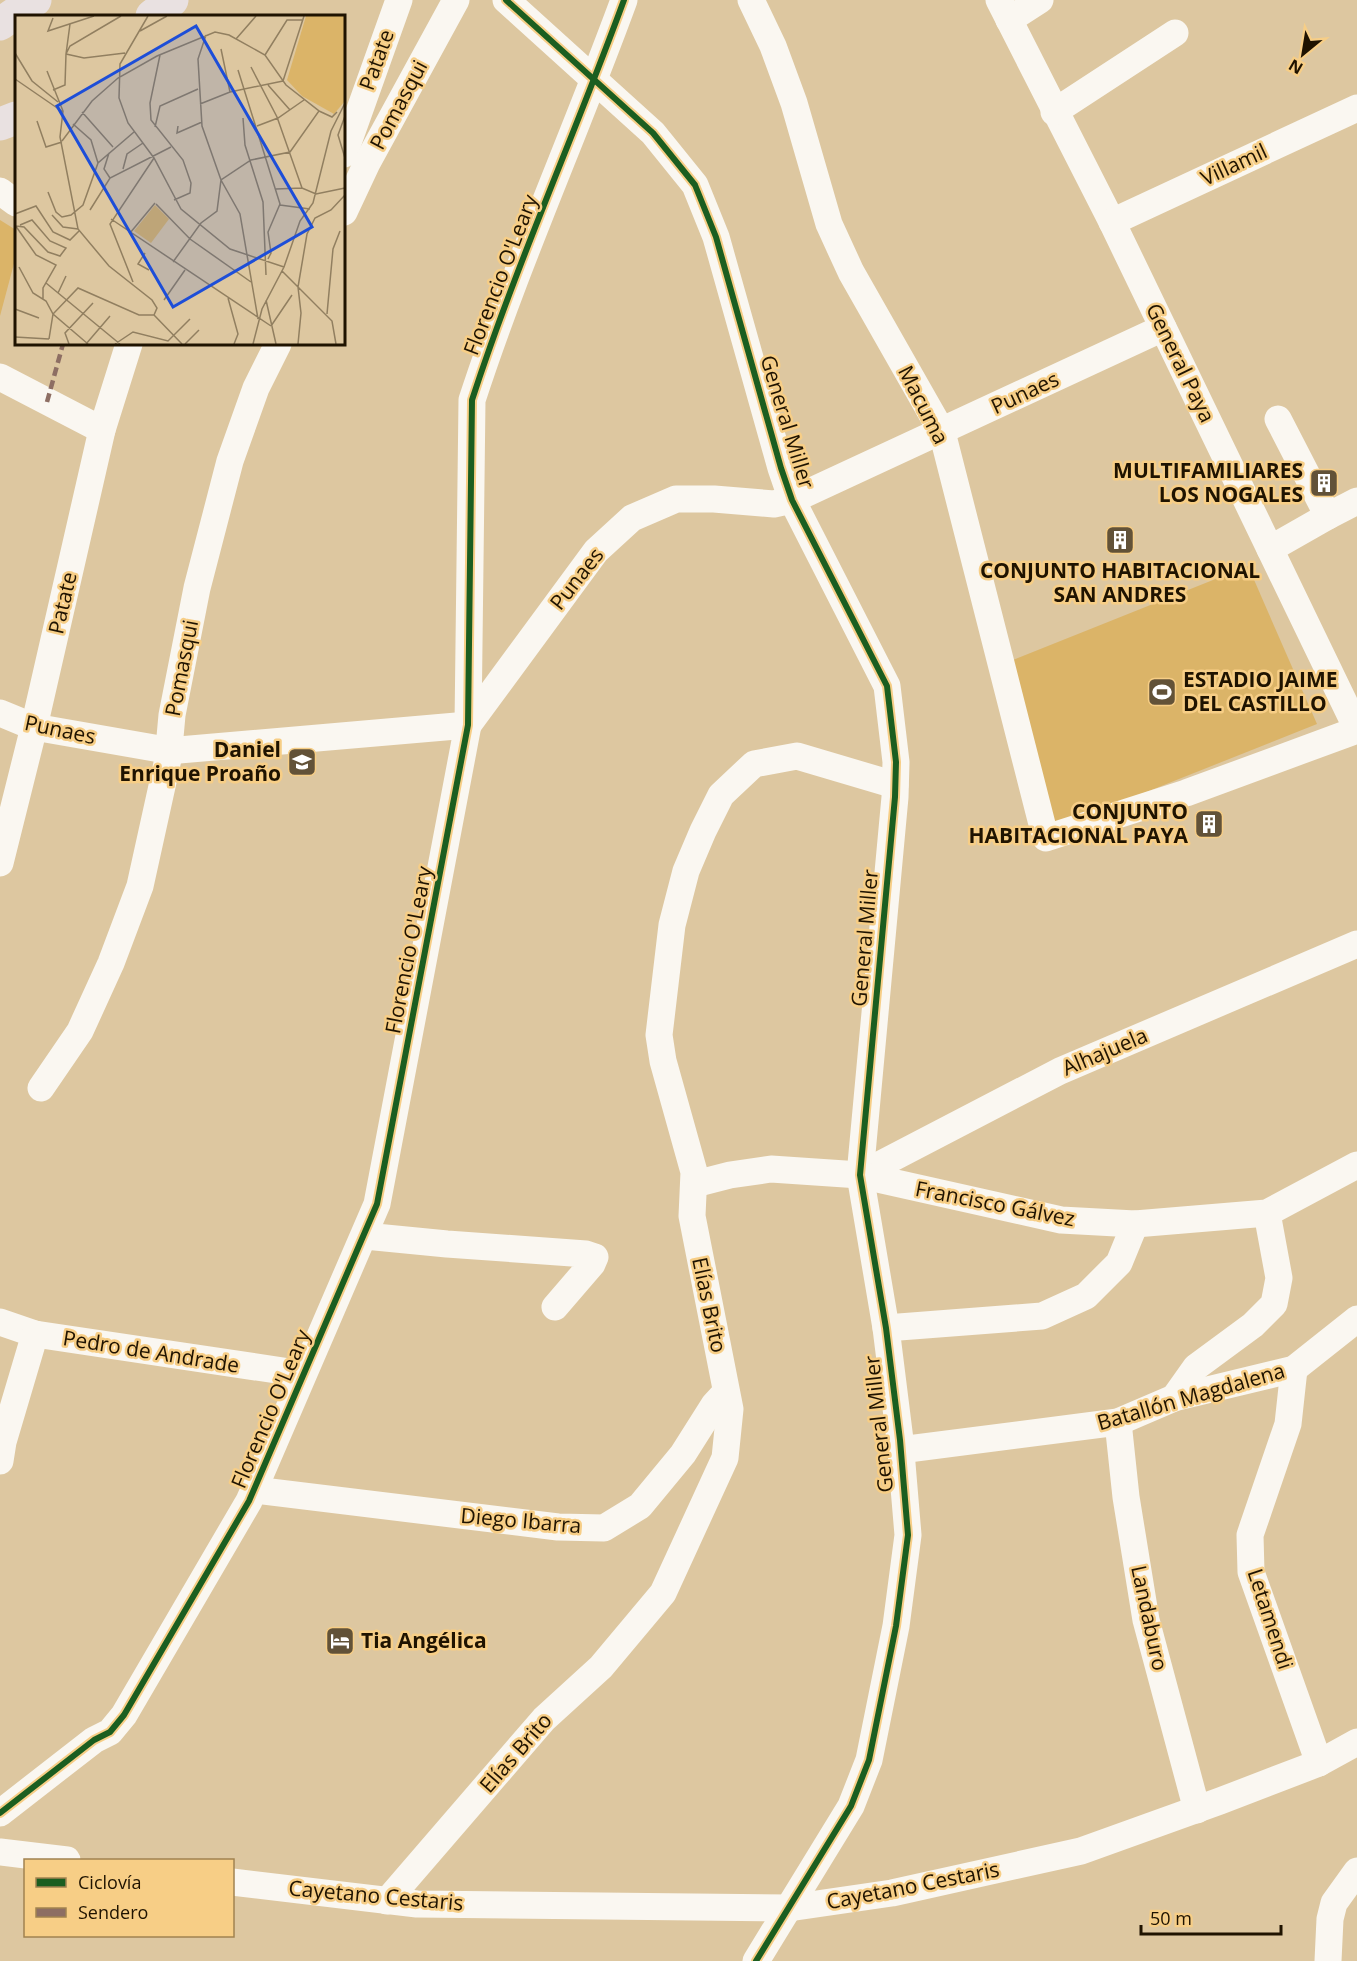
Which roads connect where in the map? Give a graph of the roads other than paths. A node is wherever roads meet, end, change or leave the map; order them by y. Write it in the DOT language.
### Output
graph roads {
  1 [pos="34,0"];
  2 [pos="172,0"];
  3 [pos="399,0"];
  4 [pos="456,0"];
  5 [pos="506,0"];
  6 [pos="624,0"];
  7 [pos="751,0"];
  8 [pos="1040,0"];
  9 [pos="1004,10"];
  10 [pos="153,15"];
  11 [pos="0,24"];
  12 [pos="1175,33"];
  13 [pos="594,81"];
  14 [pos="1357,108"];
  15 [pos="1054,112"];
  16 [pos="15,118"];
  17 [pos="0,124"];
  18 [pos="351,157"];
  19 [pos="0,190"];
  20 [pos="15,202"];
  21 [pos="345,204"];
  22 [pos="1112,222"];
  23 [pos="1163,328"];
  24 [pos="129,345"];
  25 [pos="278,345"];
  26 [pos="0,377"];
  27 [pos="1278,420"];
  28 [pos="102,430"];
  29 [pos="942,432"];
  30 [pos="792,500"];
  31 [pos="1357,501"];
  32 [pos="1328,516"];
  33 [pos="1270,549"];
  34 [pos="0,713"];
  35 [pos="468,725"];
  36 [pos="34,727"];
  37 [pos="1357,729"];
  38 [pos="169,749"];
  39 [pos="895,785"];
  40 [pos="0,863"];
  41 [pos="1357,944"];
  42 [pos="41,1088"];
  43 [pos="1357,1165"];
  44 [pos="860,1175"];
  45 [pos="695,1184"];
  46 [pos="1267,1213"];
  47 [pos="1135,1224"];
  48 [pos="365,1236"];
  49 [pos="555,1306"];
  50 [pos="1357,1319"];
  51 [pos="0,1322"];
  52 [pos="886,1328"];
  53 [pos="35,1334"];
  54 [pos="1294,1369"];
  55 [pos="303,1374"];
  56 [pos="726,1392"];
  57 [pos="1174,1398"];
  58 [pos="1118,1422"];
  59 [pos="900,1450"];
  60 [pos="0,1461"];
  61 [pos="254,1490"];
  62 [pos="1357,1742"];
  63 [pos="1319,1763"];
  64 [pos="1197,1810"];
  65 [pos="0,1813"];
  66 [pos="0,1852"];
  67 [pos="59,1859"];
  68 [pos="1357,1871"];
  69 [pos="234,1882"];
  70 [pos="1349,1900"];
  71 [pos="387,1902"];
  72 [pos="789,1908"];
  73 [pos="756,1961"];
  74 [pos="1328,1961"];
  1 -- 11 [label="main road"];
  2 -- 10 [label="main road"];
  3 -- 18 [label="street, Patate"];
  4 -- 18 [label="street, Pomasqui"];
  5 -- 13 [label="street, General Miller"];
  6 -- 13 [label="street, Florencio O'Leary"];
  7 -- 29 [label="street, Macuma"];
  8 -- 9 [label="street"];
  9 -- 15 [label="street, General Paya"];
  12 -- 15 [label="street"];
  13 -- 30 [label="street, General Miller"];
  13 -- 35 [label="street, Florencio O'Leary"];
  14 -- 22 [label="street, Villamil"];
  15 -- 22 [label="street, General Paya"];
  16 -- 17 [label="main road"];
  18 -- 21 [label="street, Pomasqui"];
  19 -- 20 [label="street"];
  22 -- 23 [label="street, General Paya"];
  23 -- 29 [label="street, Punaes"];
  23 -- 33 [label="street, General Paya"];
  24 -- 28 [label="street, Patate"];
  25 -- 38 [label="street, Pomasqui"];
  26 -- 28 [label="street"];
  27 -- 32 [label="street"];
  28 -- 36 [label="street, Patate"];
  29 -- 30 [label="street, Punaes"];
  29 -- 37 [label="street, Macuma"];
  30 -- 35 [label="street, Punaes"];
  30 -- 39 [label="street, General Miller"];
  31 -- 32 [label="street"];
  32 -- 33 [label="street"];
  33 -- 37 [label="street, General Paya"];
  34 -- 36 [label="street, Punaes"];
  35 -- 38 [label="street, Punaes"];
  35 -- 48 [label="street, Florencio O'Leary"];
  36 -- 38 [label="street, Punaes"];
  36 -- 40 [label="street, Patate"];
  38 -- 42 [label="street, Pomasqui"];
  39 -- 44 [label="street, General Miller"];
  39 -- 45 [label="street, Elías Brito"];
  41 -- 44 [label="street, Alhajuela"];
  43 -- 46 [label="street, Francisco Gálvez"];
  44 -- 45 [label="street, Francisco Gálvez"];
  44 -- 47 [label="street, Francisco Gálvez"];
  44 -- 52 [label="street, General Miller"];
  45 -- 56 [label="street, Elías Brito"];
  46 -- 47 [label="street, Francisco Gálvez"];
  46 -- 57 [label="street"];
  47 -- 52 [label="street"];
  48 -- 49 [label="street"];
  48 -- 55 [label="street, Florencio O'Leary"];
  50 -- 54 [label="street, Batallón Magdalena"];
  51 -- 53 [label="street, Pedro de Andrade"];
  52 -- 59 [label="street, General Miller"];
  53 -- 55 [label="street, Pedro de Andrade"];
  53 -- 60 [label="street"];
  54 -- 57 [label="street, Batallón Magdalena"];
  54 -- 63 [label="street, Letamendi"];
  55 -- 61 [label="street, Florencio O'Leary"];
  56 -- 61 [label="street, Diego Ibarra"];
  56 -- 71 [label="street, Elías Brito"];
  57 -- 58 [label="street, Batallón Magdalena"];
  58 -- 59 [label="street, Batallón Magdalena"];
  58 -- 64 [label="street, Landaburo"];
  59 -- 72 [label="street, General Miller"];
  61 -- 65 [label="street, Florencio O'Leary"];
  62 -- 63 [label="street, Cayetano Cestaris"];
  63 -- 64 [label="street, Cayetano Cestaris"];
  64 -- 72 [label="street, Cayetano Cestaris"];
  66 -- 67 [label="street"];
  68 -- 70 [label="street"];
  69 -- 71 [label="street, Cayetano Cestaris"];
  70 -- 74 [label="street"];
  71 -- 72 [label="street, Cayetano Cestaris"];
  72 -- 73 [label="street, General Miller"];
}
